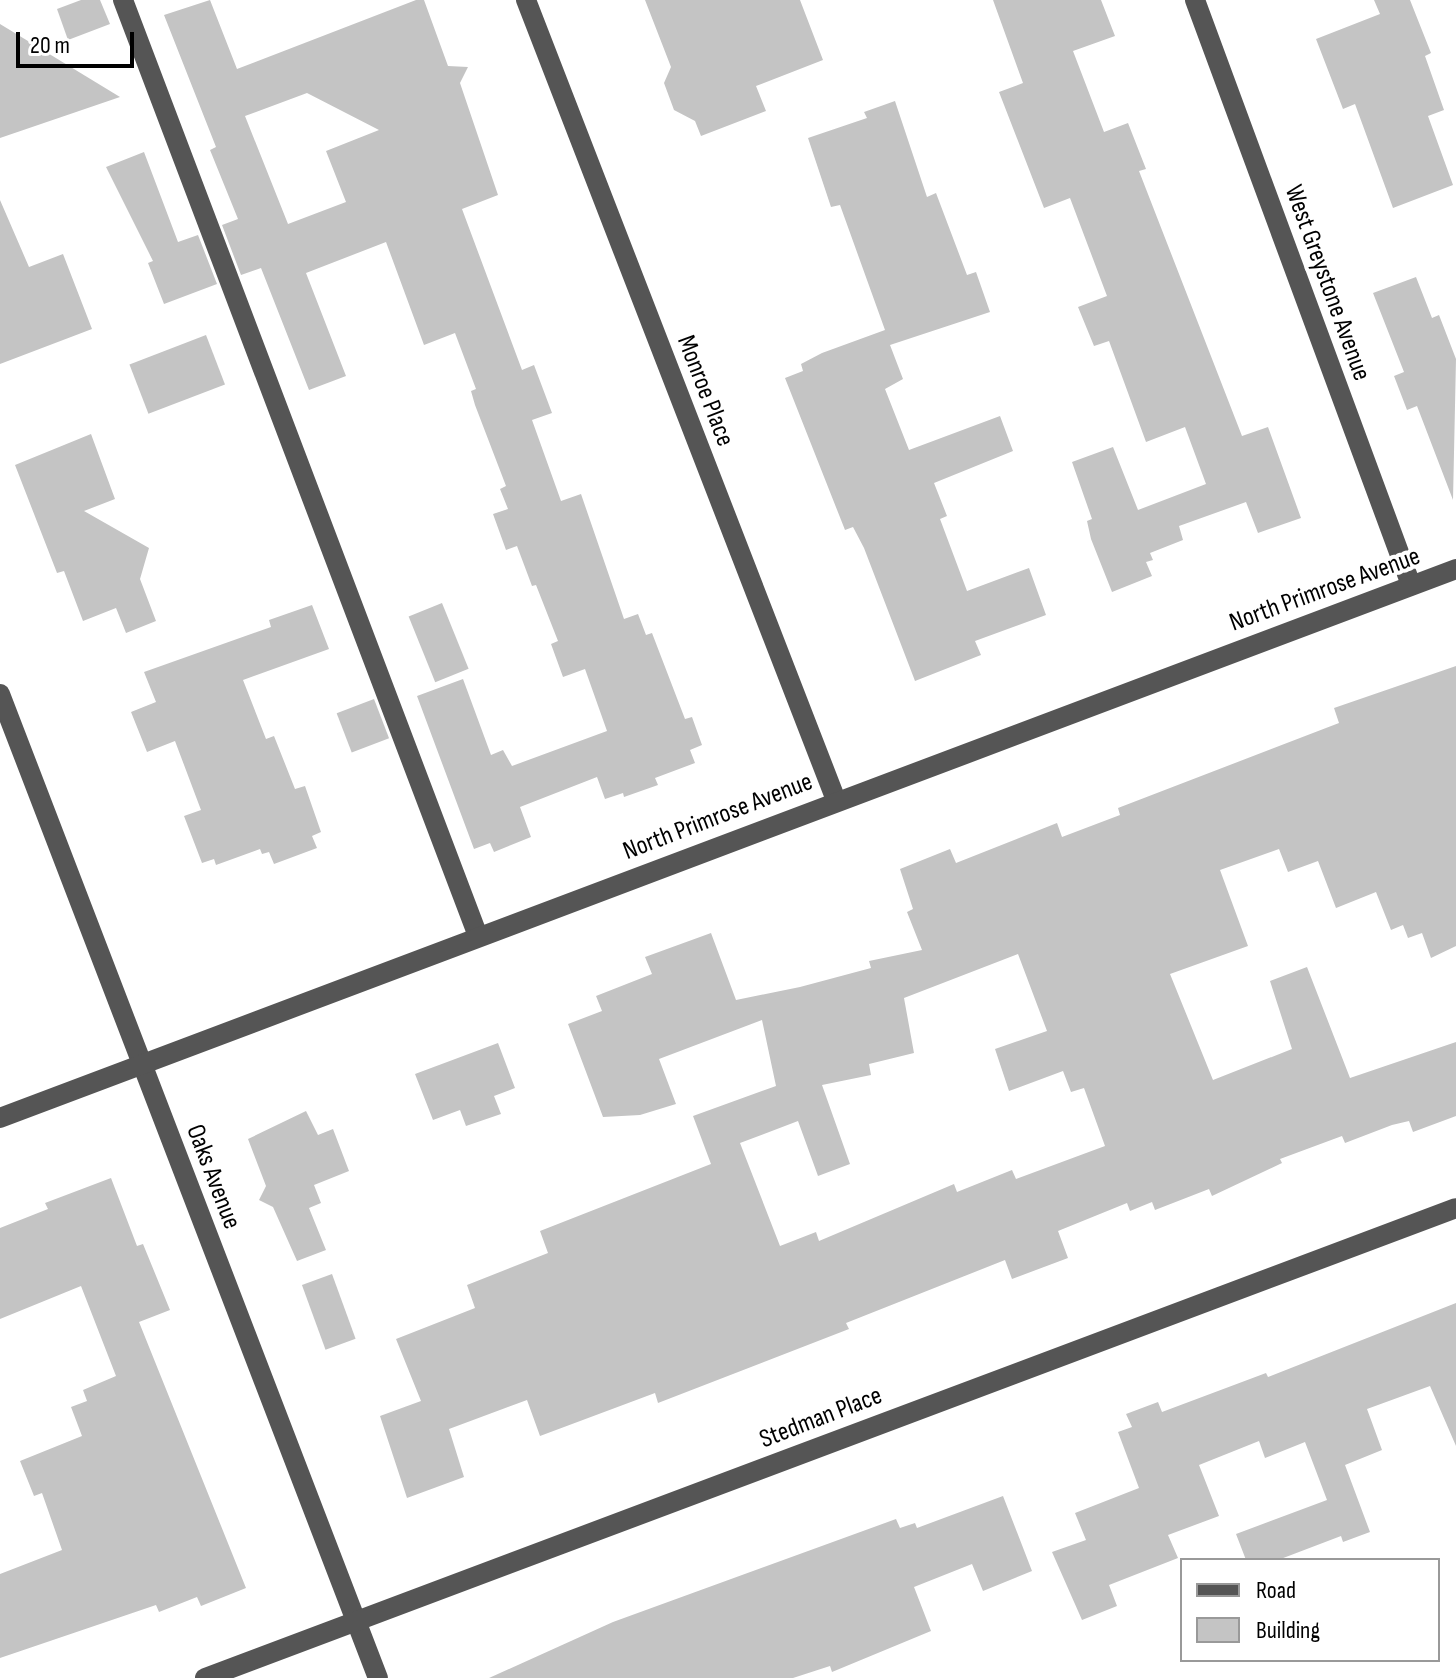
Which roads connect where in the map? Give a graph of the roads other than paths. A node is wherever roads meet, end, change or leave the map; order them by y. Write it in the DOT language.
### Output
graph roads {
  1 [pos="123,0"];
  2 [pos="526,0"];
  3 [pos="1195,0"];
  4 [pos="1456,569"];
  5 [pos="1411,585"];
  6 [pos="0,694"];
  7 [pos="836,800"];
  8 [pos="478,936"];
  9 [pos="142,1064"];
  10 [pos="0,1118"];
  11 [pos="1456,1208"];
  12 [pos="356,1621"];
  13 [pos="205,1678"];
  14 [pos="378,1678"];
  1 -- 8 [label="street"];
  2 -- 7 [label="street, Monroe Place"];
  3 -- 5 [label="street, West Greystone Avenue"];
  4 -- 5 [label="street, North Primrose Avenue"];
  5 -- 7 [label="street, North Primrose Avenue"];
  6 -- 9 [label="street, Oaks Avenue"];
  7 -- 8 [label="street, North Primrose Avenue"];
  8 -- 9 [label="street, North Primrose Avenue"];
  9 -- 10 [label="street, North Primrose Avenue"];
  9 -- 12 [label="street, Oaks Avenue"];
  11 -- 12 [label="street, Stedman Place"];
  12 -- 13 [label="street, Stedman Place"];
  12 -- 14 [label="street, Oaks Avenue"];
}
